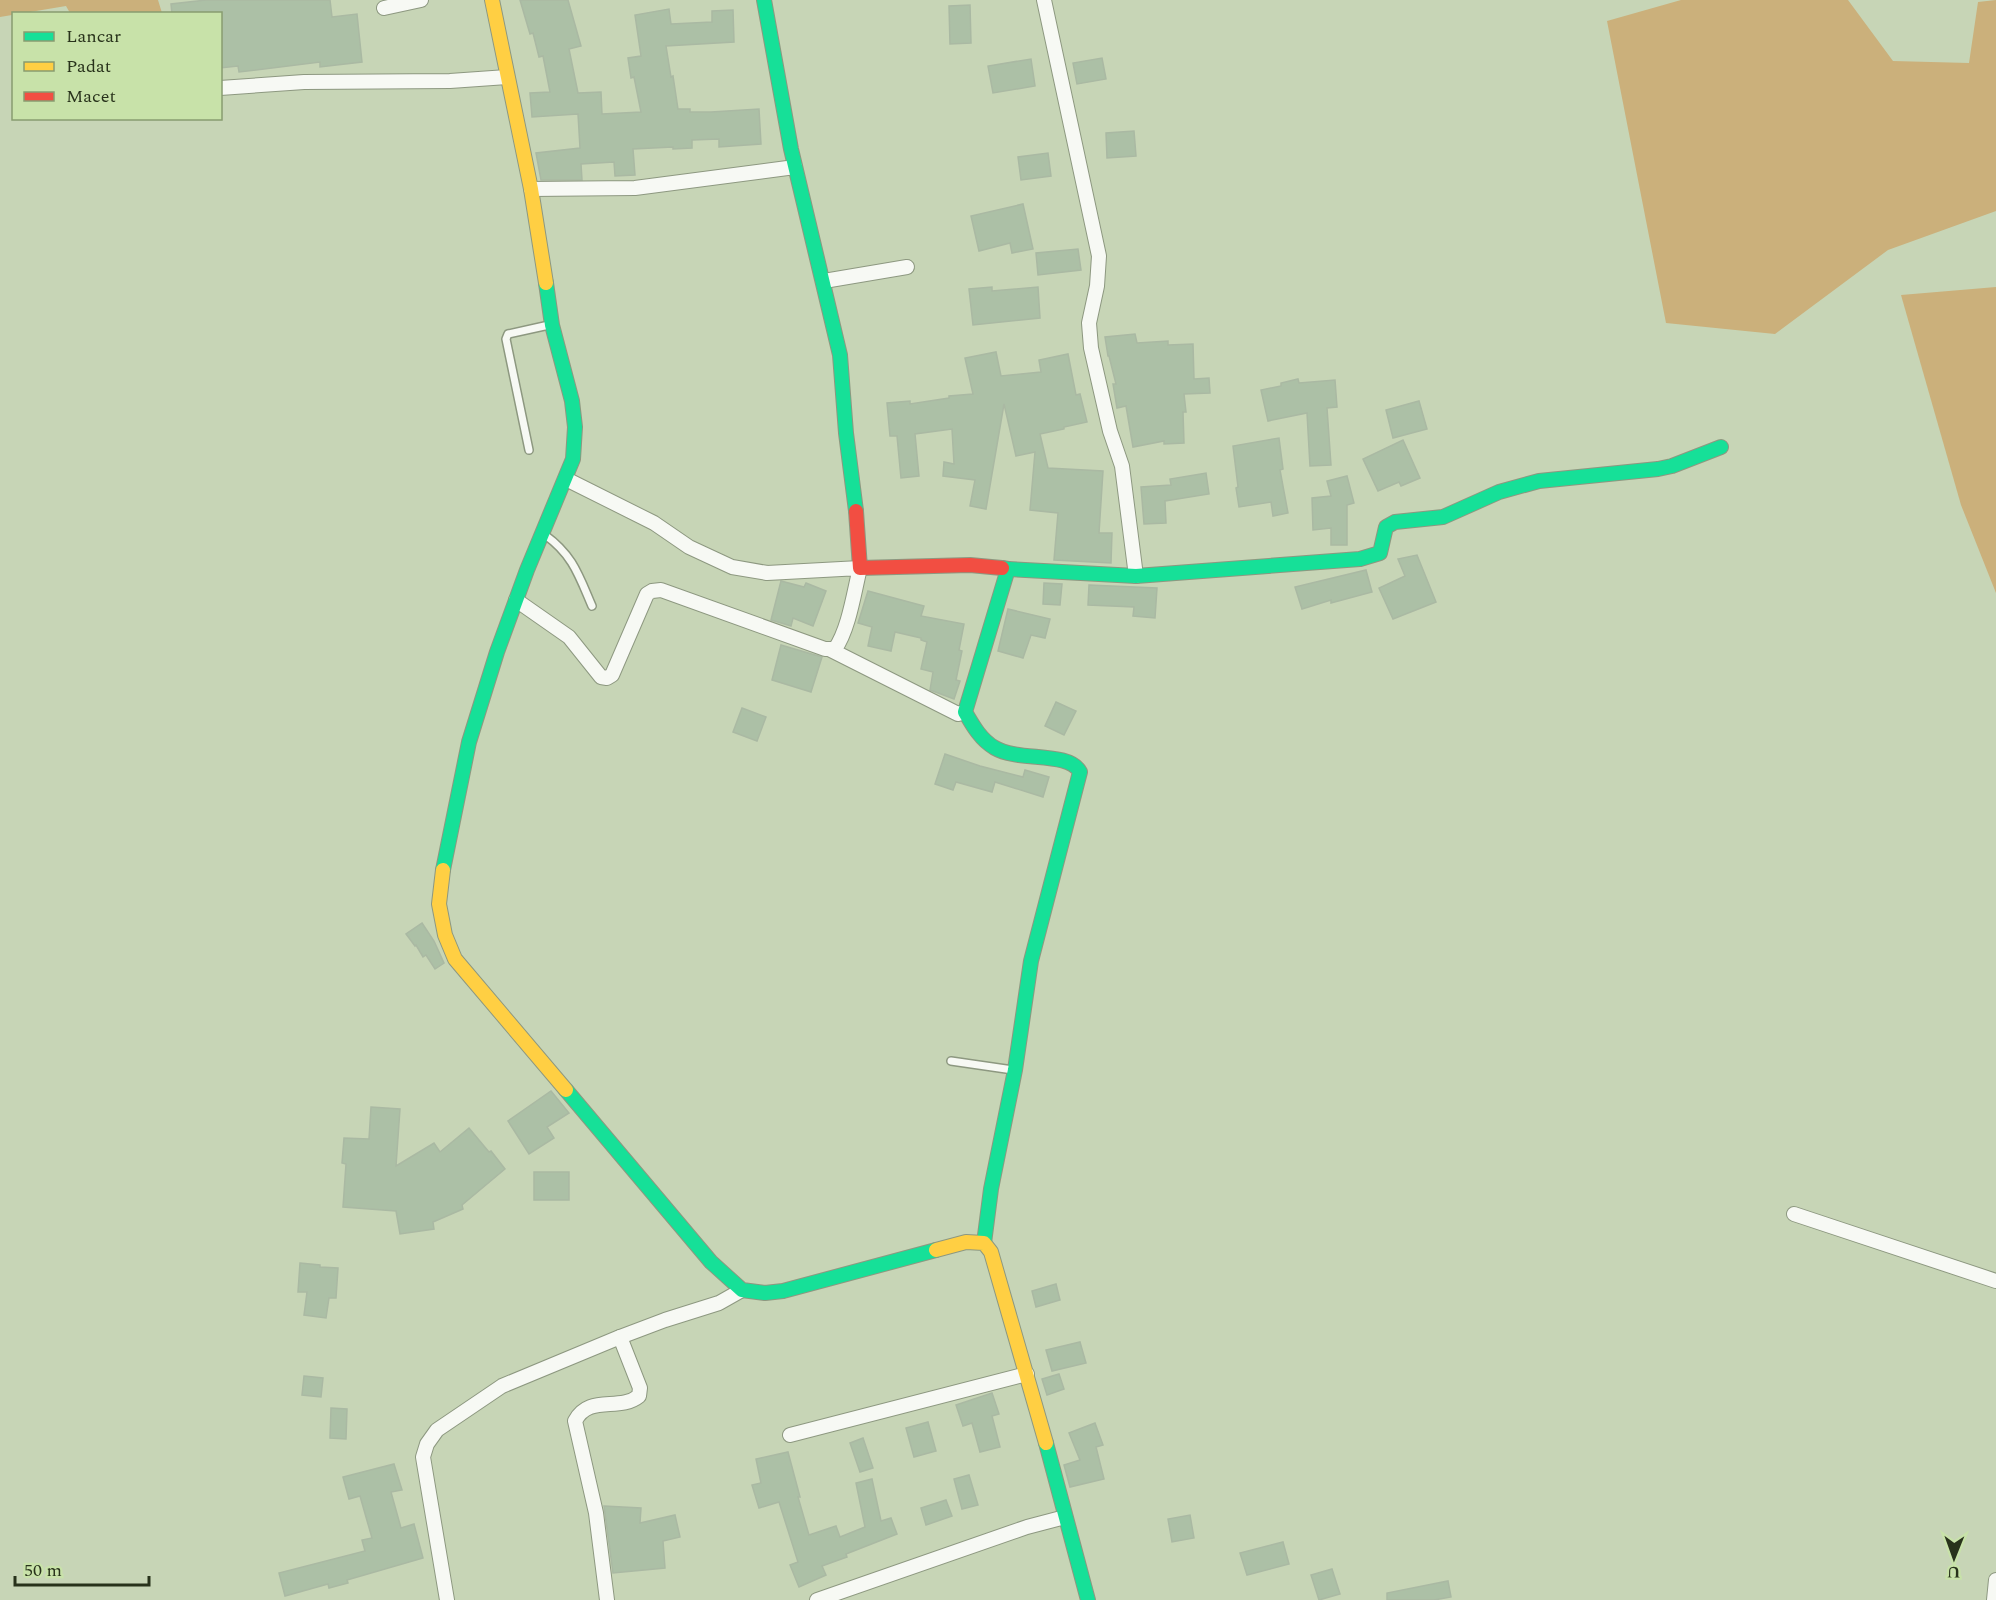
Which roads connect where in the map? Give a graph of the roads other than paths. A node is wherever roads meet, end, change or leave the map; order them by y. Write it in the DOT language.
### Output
graph roads {
  1 [pos="421,0"];
  2 [pos="492,0"];
  3 [pos="764,0"];
  4 [pos="1044,0"];
  5 [pos="384,8"];
  6 [pos="507,77"];
  7 [pos="222,88"];
  8 [pos="795,167"];
  9 [pos="531,189"];
  10 [pos="907,267"];
  11 [pos="824,281"];
  12 [pos="552,325"];
  13 [pos="1721,447"];
  14 [pos="529,450"];
  15 [pos="566,479"];
  16 [pos="543,534"];
  17 [pos="860,568"];
  18 [pos="1008,569"];
  19 [pos="1136,576"];
  20 [pos="516,600"];
  21 [pos="591,606"];
  22 [pos="831,650"];
  23 [pos="966,712"];
  24 [pos="951,1061"];
  25 [pos="1015,1070"];
  26 [pos="1794,1214"];
  27 [pos="984,1243"];
  28 [pos="1996,1281"];
  29 [pos="742,1290"];
  30 [pos="620,1337"];
  31 [pos="1027,1374"];
  32 [pos="790,1435"];
  33 [pos="1065,1517"];
  34 [pos="1996,1580"];
  35 [pos="447,1600"];
  36 [pos="607,1600"];
  37 [pos="817,1600"];
  38 [pos="1088,1600"];
  39 [pos="1994,1600"];
  1 -- 5 [label="street"];
  2 -- 6 [label="street"];
  3 -- 8 [label="street"];
  4 -- 19 [label="street"];
  6 -- 7 [label="street"];
  6 -- 9 [label="street"];
  8 -- 9 [label="street"];
  8 -- 11 [label="street"];
  9 -- 12 [label="street"];
  10 -- 11 [label="street"];
  11 -- 17 [label="street"];
  12 -- 14 [label="lane"];
  12 -- 15 [label="street"];
  13 -- 19 [label="street"];
  15 -- 16 [label="street"];
  15 -- 17 [label="street"];
  16 -- 20 [label="street"];
  16 -- 21 [label="lane"];
  17 -- 18 [label="street"];
  17 -- 22 [label="street"];
  18 -- 19 [label="street"];
  18 -- 23 [label="street"];
  20 -- 22 [label="street"];
  20 -- 29 [label="street"];
  22 -- 23 [label="street"];
  23 -- 25 [label="street"];
  24 -- 25 [label="lane"];
  25 -- 27 [label="street"];
  26 -- 28 [label="street"];
  27 -- 29 [label="street"];
  27 -- 31 [label="street"];
  29 -- 30 [label="street"];
  30 -- 35 [label="street"];
  30 -- 36 [label="street"];
  31 -- 32 [label="street"];
  31 -- 33 [label="street"];
  33 -- 37 [label="street"];
  33 -- 38 [label="street"];
  34 -- 39 [label="street"];
}
